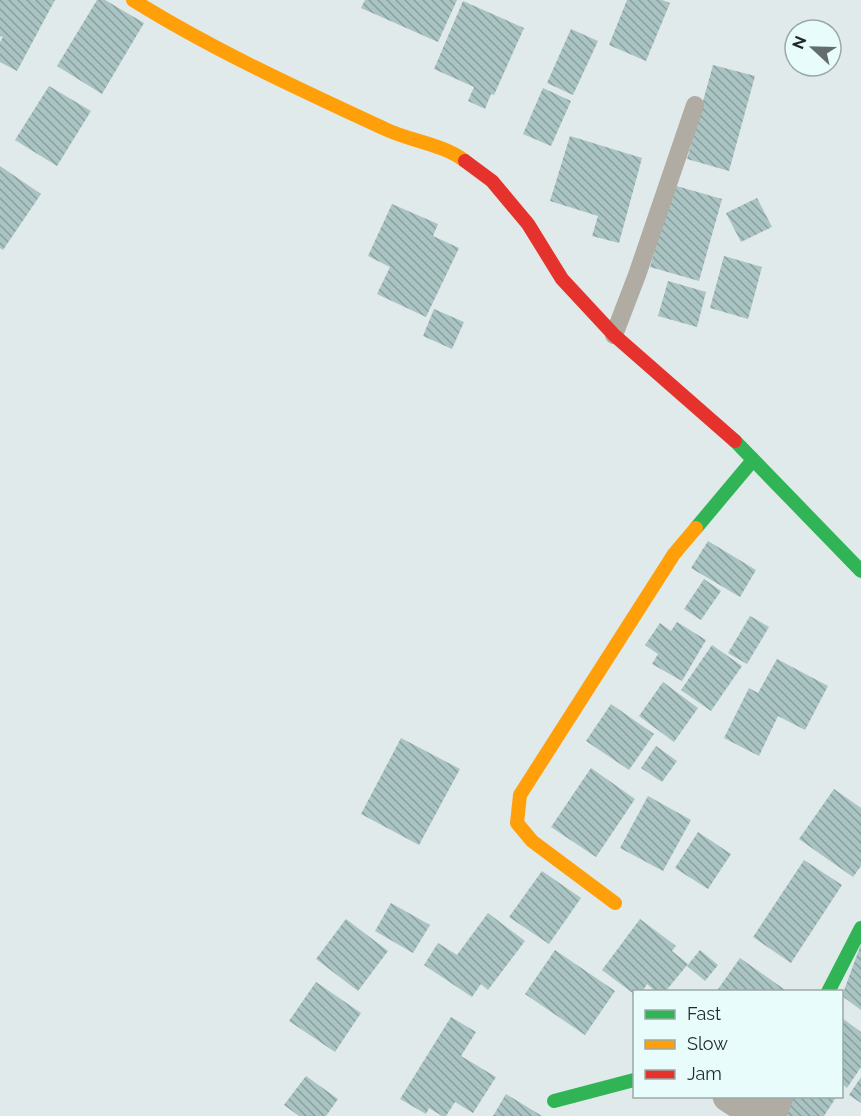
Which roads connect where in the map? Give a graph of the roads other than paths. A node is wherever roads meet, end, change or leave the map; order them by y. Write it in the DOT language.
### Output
graph roads {
  1 [pos="134,0"];
  2 [pos="695,105"];
  3 [pos="614,335"];
  4 [pos="753,460"];
  5 [pos="861,571"];
  6 [pos="615,903"];
  7 [pos="861,928"];
  8 [pos="829,990"];
  9 [pos="633,1080"];
  10 [pos="732,1098"];
  11 [pos="776,1098"];
  12 [pos="554,1101"];
  13 [pos="759,1116"];
  14 [pos="769,1116"];
  1 -- 3 [label="street"];
  2 -- 3 [label="lane"];
  3 -- 4 [label="street"];
  4 -- 5 [label="street"];
  4 -- 6 [label="street"];
  7 -- 8 [label="street"];
  9 -- 12 [label="street"];
  10 -- 13 [label="street"];
  11 -- 14 [label="street"];
}
